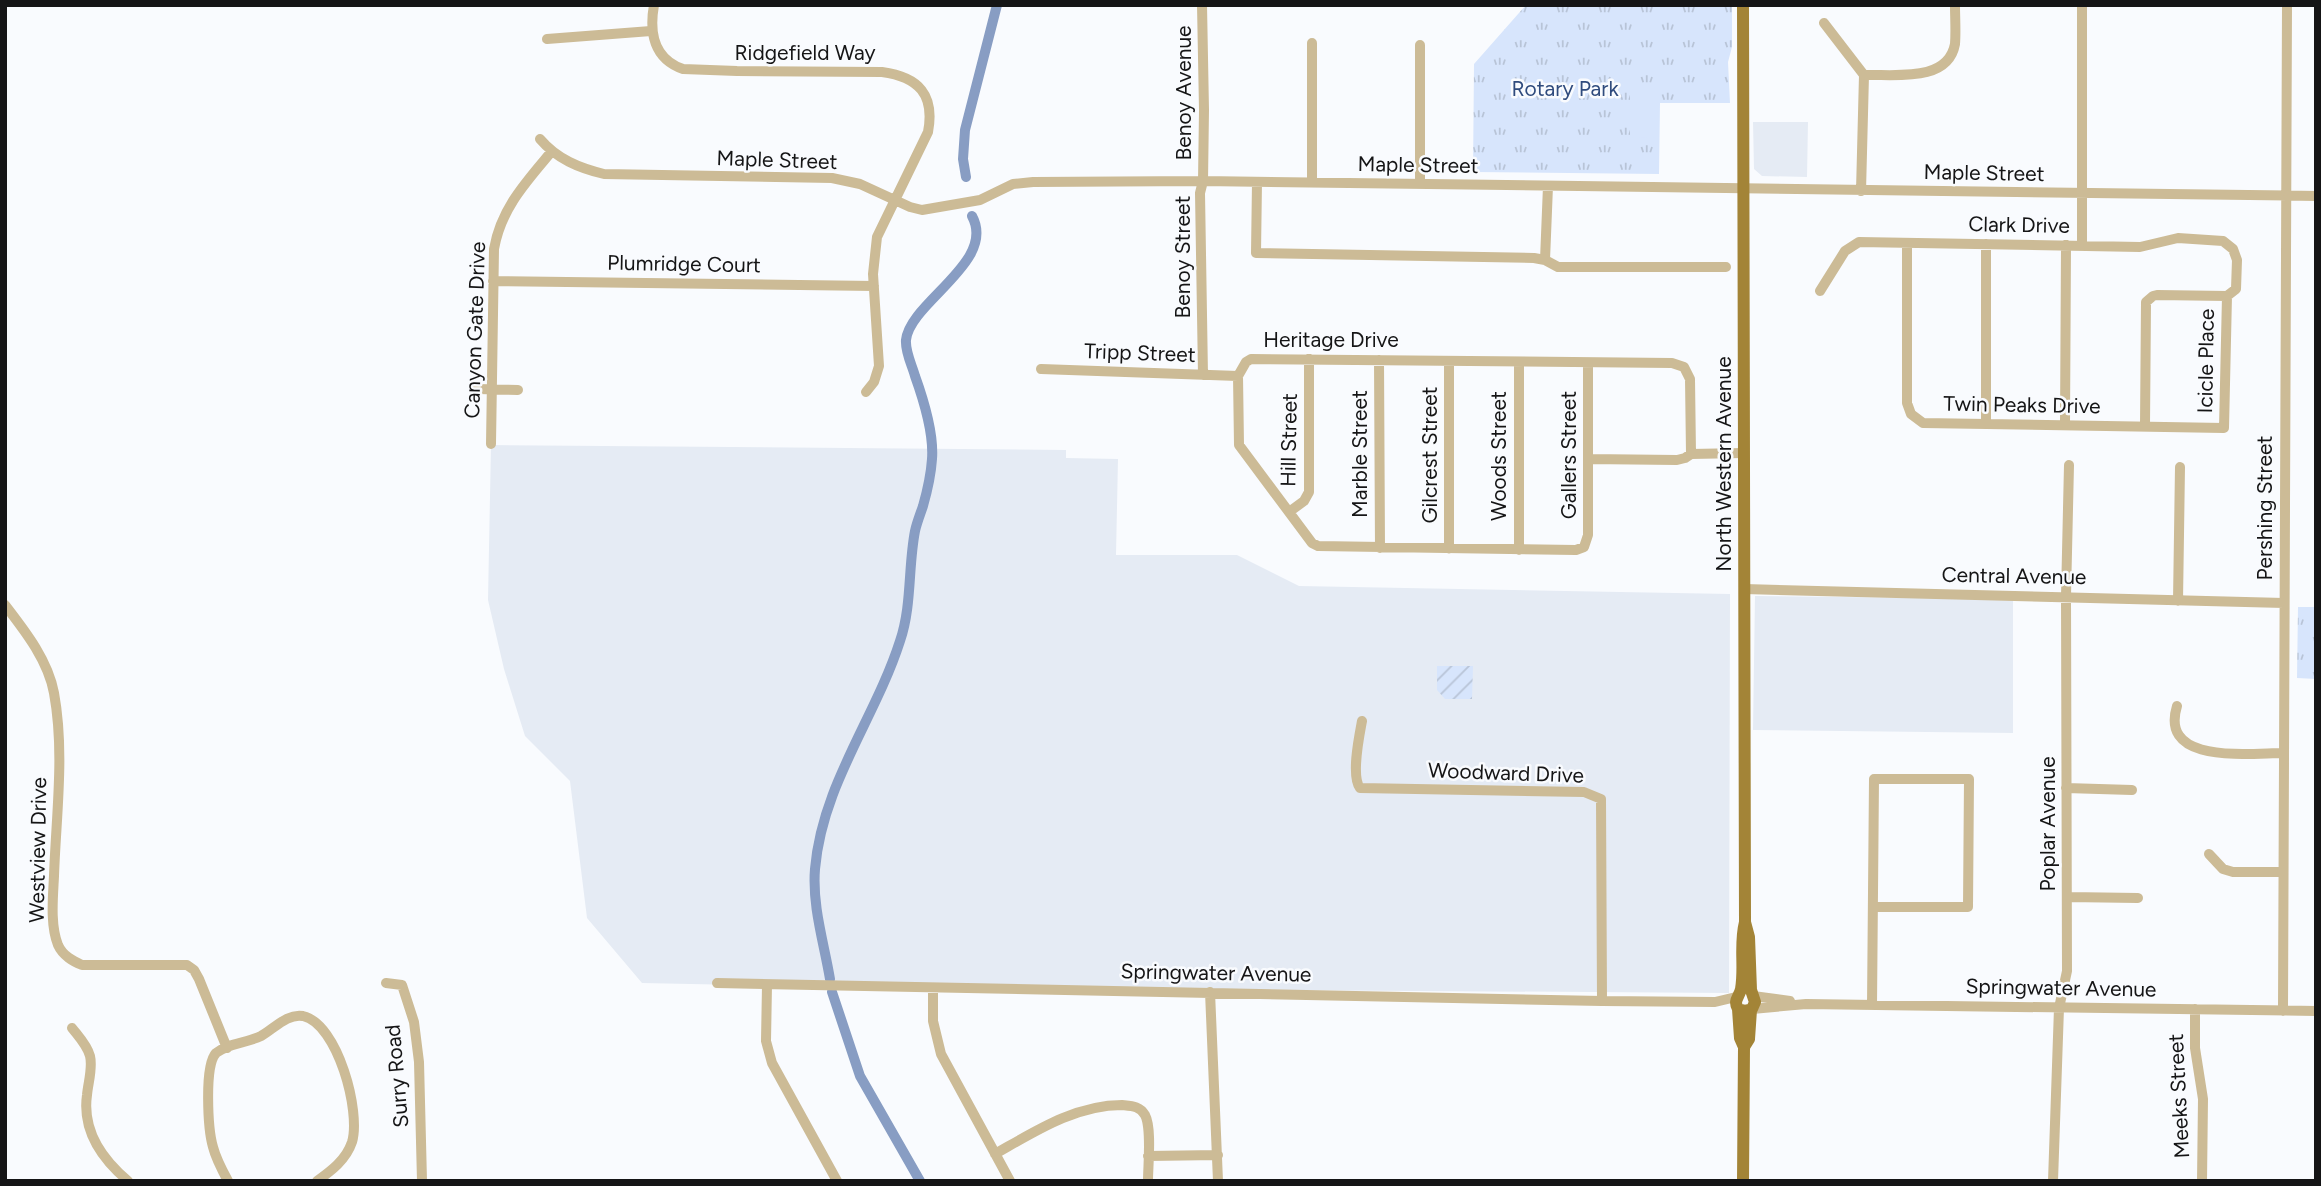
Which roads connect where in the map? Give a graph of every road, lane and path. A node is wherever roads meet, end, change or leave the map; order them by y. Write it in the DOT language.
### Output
graph roads {
  1 [pos="654,5"];
  2 [pos="1202,5"];
  3 [pos="1742,5"];
  4 [pos="1955,5"];
  5 [pos="2082,5"];
  6 [pos="2287,5"];
  7 [pos="1824,23"];
  8 [pos="652,32"];
  9 [pos="547,39"];
  10 [pos="1312,43"];
  11 [pos="1420,45"];
  12 [pos="1864,75"];
  13 [pos="540,139"];
  14 [pos="552,151"];
  15 [pos="1203,181"];
  16 [pos="1257,182"];
  17 [pos="1312,183"];
  18 [pos="1420,184"];
  19 [pos="1548,186"];
  20 [pos="1743,188"];
  21 [pos="1861,191"];
  22 [pos="2082,193"];
  23 [pos="2286,196"];
  24 [pos="2316,196"];
  25 [pos="895,201"];
  26 [pos="1907,243"];
  27 [pos="1986,244"];
  28 [pos="2066,245"];
  29 [pos="2082,245"];
  30 [pos="2235,253"];
  31 [pos="1545,260"];
  32 [pos="1726,267"];
  33 [pos="494,281"];
  34 [pos="874,286"];
  35 [pos="1820,291"];
  36 [pos="2227,296"];
  37 [pos="1309,359"];
  38 [pos="1379,360"];
  39 [pos="1449,361"];
  40 [pos="1519,362"];
  41 [pos="1588,363"];
  42 [pos="1041,369"];
  43 [pos="1203,375"];
  44 [pos="1238,376"];
  45 [pos="477,389"];
  46 [pos="492,389"];
  47 [pos="518,390"];
  48 [pos="866,392"];
  49 [pos="1986,423"];
  50 [pos="2066,424"];
  51 [pos="2145,425"];
  52 [pos="2224,428"];
  53 [pos="491,444"];
  54 [pos="1743,453"];
  55 [pos="1691,454"];
  56 [pos="1588,459"];
  57 [pos="2069,465"];
  58 [pos="2179,467"];
  59 [pos="1289,512"];
  60 [pos="1380,548"];
  61 [pos="1449,549"];
  62 [pos="1519,550"];
  63 [pos="1744,589"];
  64 [pos="2066,596"];
  65 [pos="2178,601"];
  66 [pos="2284,603"];
  67 [pos="5,605"];
  68 [pos="2177,706"];
  69 [pos="1362,721"];
  70 [pos="2283,753"];
  71 [pos="2067,788"];
  72 [pos="2132,790"];
  73 [pos="2210,854"];
  74 [pos="2282,872"];
  75 [pos="2068,897"];
  76 [pos="2138,898"];
  77 [pos="1873,907"];
  78 [pos="717,983"];
  79 [pos="386,984"];
  80 [pos="767,985"];
  81 [pos="933,988"];
  82 [pos="1210,992"];
  83 [pos="1602,1000"];
  84 [pos="1745,1002"];
  85 [pos="1872,1005"];
  86 [pos="2059,1007"];
  87 [pos="2195,1009"];
  88 [pos="2283,1011"];
  89 [pos="2316,1011"];
  90 [pos="72,1028"];
  91 [pos="227,1048"];
  92 [pos="995,1154"];
  93 [pos="1218,1155"];
  94 [pos="1148,1156"];
  95 [pos="128,1181"];
  96 [pos="229,1181"];
  97 [pos="317,1181"];
  98 [pos="422,1181"];
  99 [pos="837,1181"];
  100 [pos="1010,1181"];
  101 [pos="1148,1181"];
  102 [pos="1218,1181"];
  103 [pos="1743,1181"];
  104 [pos="2053,1181"];
  105 [pos="2202,1181"];
  1 -- 8 [label="street"];
  2 -- 15 [label="street, Benoy Avenue"];
  3 -- 20 [label="main road, North Western Avenue"];
  4 -- 12 [label="street"];
  5 -- 22 [label="street"];
  6 -- 23 [label="street, Pershing Street"];
  7 -- 12 [label="street"];
  8 -- 9 [label="street"];
  8 -- 25 [label="street, Ridgefield Way"];
  10 -- 17 [label="street"];
  11 -- 18 [label="street"];
  12 -- 21 [label="street"];
  13 -- 14 [label="street, Maple Street"];
  14 -- 25 [label="street, Maple Street"];
  14 -- 33 [label="street, Canyon Gate Drive"];
  15 -- 16 [label="street, Maple Street"];
  15 -- 25 [label="street, Maple Street"];
  15 -- 43 [label="street, Benoy Street"];
  16 -- 17 [label="street, Maple Street"];
  16 -- 31 [label="street"];
  17 -- 18 [label="street, Maple Street"];
  18 -- 19 [label="street, Maple Street"];
  19 -- 20 [label="street, Maple Street"];
  19 -- 31 [label="street"];
  20 -- 21 [label="street, Maple Street"];
  20 -- 54 [label="main road, North Western Avenue"];
  21 -- 22 [label="street, Maple Street"];
  22 -- 23 [label="street, Maple Street"];
  22 -- 29 [label="street"];
  23 -- 24 [label="street, Maple Street"];
  23 -- 66 [label="street, Pershing Street"];
  25 -- 34 [label="street, Ridgefield Way"];
  26 -- 27 [label="street, Clark Drive"];
  26 -- 35 [label="street, Clark Drive"];
  26 -- 49 [label="street, Twin Peaks Drive"];
  27 -- 28 [label="street, Clark Drive"];
  27 -- 49 [label="street"];
  28 -- 29 [label="street, Clark Drive"];
  28 -- 50 [label="street"];
  29 -- 30 [label="street, Clark Drive"];
  30 -- 36 [label="street, Icicle Place"];
  31 -- 32 [label="street"];
  33 -- 34 [label="street, Plumridge Court"];
  33 -- 46 [label="street, Canyon Gate Drive"];
  34 -- 48 [label="street, Ridgefield Way"];
  36 -- 51 [label="street"];
  36 -- 52 [label="street, Icicle Place"];
  37 -- 38 [label="street, Heritage Drive"];
  37 -- 44 [label="street, Heritage Drive"];
  37 -- 59 [label="street, Hill Street"];
  38 -- 39 [label="street, Heritage Drive"];
  38 -- 60 [label="street, Marble Street"];
  39 -- 40 [label="street, Heritage Drive"];
  39 -- 61 [label="street, Gilcrest Street"];
  40 -- 41 [label="street, Heritage Drive"];
  40 -- 62 [label="street, Woods Street"];
  41 -- 55 [label="street, Heritage Drive"];
  41 -- 56 [label="street, Gallers Street"];
  42 -- 43 [label="street, Tripp Street"];
  43 -- 44 [label="street, Tripp Street"];
  44 -- 59 [label="street"];
  45 -- 46 [label="street"];
  46 -- 47 [label="street"];
  46 -- 53 [label="street, Canyon Gate Drive"];
  49 -- 50 [label="street, Twin Peaks Drive"];
  50 -- 51 [label="street, Twin Peaks Drive"];
  51 -- 52 [label="street, Twin Peaks Drive"];
  54 -- 55 [label="street"];
  54 -- 63 [label="main road, North Western Avenue"];
  55 -- 56 [label="street"];
  56 -- 62 [label="street, Gallers Street"];
  57 -- 64 [label="street, Poplar Avenue"];
  58 -- 65 [label="street"];
  59 -- 60 [label="street"];
  60 -- 61 [label="street"];
  61 -- 62 [label="street"];
  63 -- 64 [label="street, Central Avenue"];
  63 -- 84 [label="main road, North Western Avenue"];
  64 -- 65 [label="street, Central Avenue"];
  64 -- 71 [label="street, Poplar Avenue"];
  65 -- 66 [label="street, Central Avenue"];
  66 -- 70 [label="street, Pershing Street"];
  67 -- 91 [label="street, Westview Drive"];
  68 -- 70 [label="street"];
  69 -- 83 [label="street, Woodward Drive"];
  70 -- 74 [label="street, Pershing Street"];
  71 -- 72 [label="street"];
  71 -- 75 [label="street, Poplar Avenue"];
  73 -- 74 [label="street"];
  74 -- 88 [label="street, Pershing Street"];
  75 -- 76 [label="street"];
  75 -- 86 [label="street, Poplar Avenue"];
  77 -- 77 [label="street"];
  77 -- 85 [label="street"];
  78 -- 80 [label="street, Springwater Avenue"];
  79 -- 98 [label="street, Surry Road"];
  80 -- 81 [label="street, Springwater Avenue"];
  80 -- 99 [label="street"];
  81 -- 82 [label="street, Springwater Avenue"];
  81 -- 92 [label="street"];
  82 -- 83 [label="street, Springwater Avenue"];
  82 -- 93 [label="street"];
  83 -- 84 [label="street, Springwater Avenue"];
  84 -- 85 [label="street, Springwater Avenue"];
  84 -- 103 [label="main road, North Western Avenue"];
  85 -- 86 [label="street, Springwater Avenue"];
  86 -- 87 [label="street, Springwater Avenue"];
  86 -- 104 [label="street, Poplar Avenue"];
  87 -- 88 [label="street, Springwater Avenue"];
  87 -- 105 [label="street, Meeks Street"];
  88 -- 89 [label="street, Springwater Avenue"];
  90 -- 95 [label="street"];
  91 -- 96 [label="street"];
  91 -- 97 [label="street"];
  92 -- 94 [label="street"];
  92 -- 100 [label="street"];
  93 -- 94 [label="street"];
  93 -- 102 [label="street"];
  94 -- 101 [label="street"];
}
